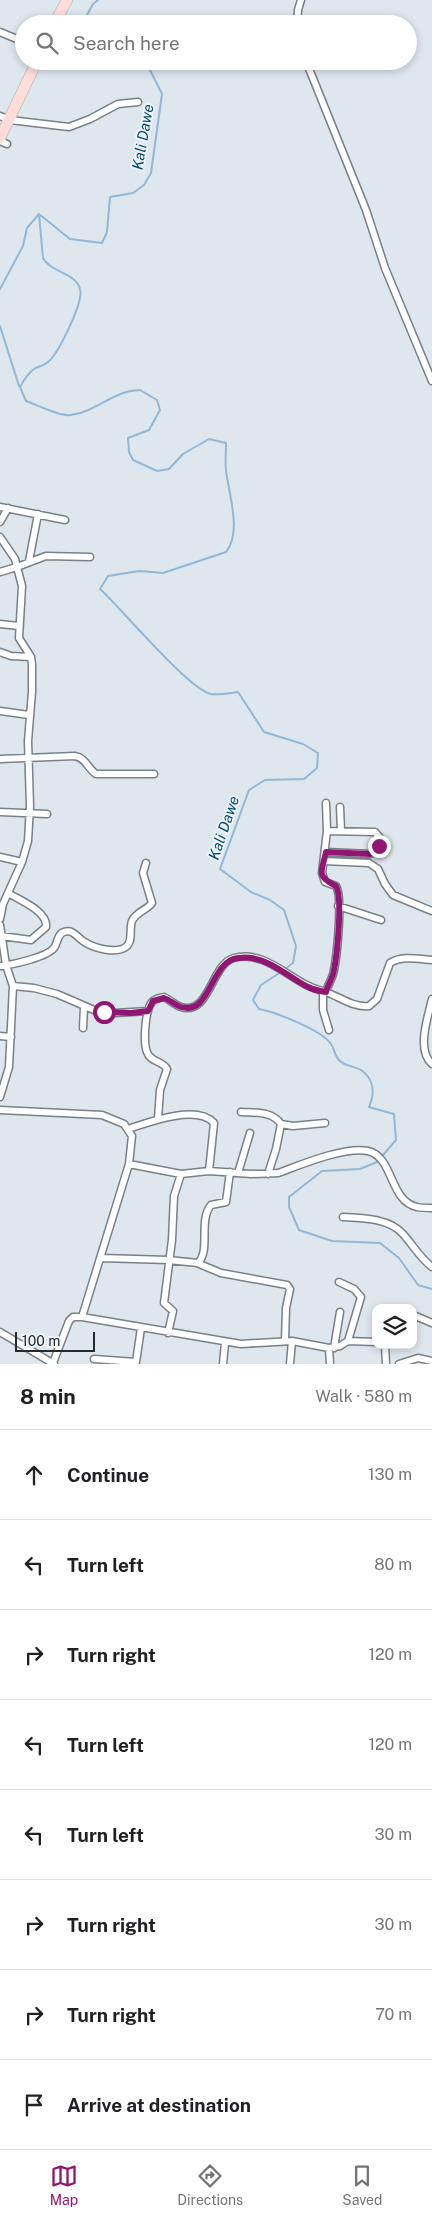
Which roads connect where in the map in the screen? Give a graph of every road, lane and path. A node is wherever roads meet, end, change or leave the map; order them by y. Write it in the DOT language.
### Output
graph roads {
  1 [pos="67,0"];
  2 [pos="301,0"];
  3 [pos="59,15"];
  4 [pos="298,15"];
  5 [pos="0,32"];
  6 [pos="15,38"];
  7 [pos="32,70"];
  8 [pos="310,70"];
  9 [pos="138,102"];
  10 [pos="5,118"];
  11 [pos="2,141"];
  12 [pos="432,381"];
  13 [pos="0,507"];
  14 [pos="8,508"];
  15 [pos="38,514"];
  16 [pos="66,520"];
  17 [pos="0,522"];
  18 [pos="0,537"];
  19 [pos="90,557"];
  20 [pos="29,561"];
  21 [pos="17,567"];
  22 [pos="0,572"];
  23 [pos="0,624"];
  24 [pos="19,626"];
  25 [pos="0,652"];
  26 [pos="31,657"];
  27 [pos="0,710"];
  28 [pos="29,714"];
  29 [pos="28,759"];
  30 [pos="0,760"];
  31 [pos="154,774"];
  32 [pos="326,802"];
  33 [pos="340,807"];
  34 [pos="0,812"];
  35 [pos="30,812"];
  36 [pos="48,814"];
  37 [pos="327,831"];
  38 [pos="341,831"];
  39 [pos="326,852"];
  40 [pos="0,857"];
  41 [pos="324,861"];
  42 [pos="22,862"];
  43 [pos="146,863"];
  44 [pos="8,893"];
  45 [pos="338,906"];
  46 [pos="432,911"];
  47 [pos="0,919"];
  48 [pos="381,920"];
  49 [pos="0,926"];
  50 [pos="1,936"];
  51 [pos="432,960"];
  52 [pos="3,966"];
  53 [pos="13,986"];
  54 [pos="325,992"];
  55 [pos="432,999"];
  56 [pos="84,1007"];
  57 [pos="148,1011"];
  58 [pos="82,1028"];
  59 [pos="330,1030"];
  60 [pos="0,1036"];
  61 [pos="10,1037"];
  62 [pos="432,1064"];
  63 [pos="0,1097"];
  64 [pos="0,1110"];
  65 [pos="241,1112"];
  66 [pos="158,1119"];
  67 [pos="325,1123"];
  68 [pos="281,1124"];
  69 [pos="128,1129"];
  70 [pos="250,1133"];
  71 [pos="129,1164"];
  72 [pos="209,1171"];
  73 [pos="230,1172"];
  74 [pos="238,1173"];
  75 [pos="181,1174"];
  76 [pos="268,1174"];
  77 [pos="432,1208"];
  78 [pos="343,1217"];
  79 [pos="101,1258"];
  80 [pos="170,1260"];
  81 [pos="197,1263"];
  82 [pos="432,1266"];
  83 [pos="339,1282"];
  84 [pos="340,1312"];
  85 [pos="82,1317"];
  86 [pos="417,1317"];
  87 [pos="432,1323"];
  88 [pos="141,1328"];
  89 [pos="0,1332"];
  90 [pos="168,1333"];
  91 [pos="288,1341"];
  92 [pos="348,1342"];
  93 [pos="372,1342"];
  94 [pos="225,1343"];
  95 [pos="332,1348"];
  96 [pos="385,1349"];
  97 [pos="94,1359"];
  98 [pos="432,1361"];
  99 [pos="54,1364"];
  100 [pos="223,1364"];
  101 [pos="290,1364"];
  102 [pos="330,1364"];
  103 [pos="386,1364"];
  104 [pos="399,1364"];
  1 -- 3 [label="main road"];
  2 -- 4 [label="street"];
  5 -- 6 [label="street"];
  7 -- 10 [label="main road"];
  8 -- 12 [label="street"];
  9 -- 10 [label="street"];
  10 -- 11 [label="main road"];
  13 -- 14 [label="street"];
  14 -- 15 [label="street"];
  14 -- 17 [label="street"];
  15 -- 16 [label="street"];
  15 -- 20 [label="street"];
  18 -- 21 [label="street"];
  19 -- 20 [label="street"];
  20 -- 21 [label="street"];
  21 -- 22 [label="street"];
  21 -- 24 [label="street"];
  23 -- 24 [label="street"];
  24 -- 26 [label="street"];
  25 -- 26 [label="street"];
  26 -- 28 [label="street"];
  27 -- 28 [label="street"];
  28 -- 29 [label="street"];
  29 -- 30 [label="street"];
  29 -- 31 [label="street"];
  29 -- 35 [label="street"];
  32 -- 37 [label="street"];
  33 -- 38 [label="street"];
  34 -- 35 [label="street"];
  35 -- 36 [label="street"];
  35 -- 42 [label="street"];
  37 -- 38 [label="street"];
  37 -- 39 [label="street"];
  38 -- 39 [label="street"];
  39 -- 41 [label="street"];
  40 -- 42 [label="street"];
  41 -- 45 [label="street"];
  41 -- 46 [label="street"];
  42 -- 44 [label="street"];
  43 -- 52 [label="street"];
  44 -- 47 [label="street"];
  44 -- 50 [label="street"];
  45 -- 48 [label="street"];
  45 -- 54 [label="street"];
  49 -- 50 [label="street"];
  50 -- 52 [label="street"];
  51 -- 54 [label="street"];
  52 -- 53 [label="street"];
  53 -- 56 [label="street"];
  53 -- 61 [label="street"];
  54 -- 57 [label="street"];
  54 -- 59 [label="street"];
  55 -- 62 [label="street"];
  56 -- 57 [label="street"];
  56 -- 58 [label="street"];
  57 -- 66 [label="street"];
  60 -- 61 [label="street"];
  61 -- 63 [label="street"];
  64 -- 69 [label="street"];
  65 -- 68 [label="street"];
  66 -- 69 [label="street"];
  66 -- 72 [label="street"];
  67 -- 68 [label="street"];
  68 -- 76 [label="street"];
  69 -- 71 [label="street"];
  70 -- 74 [label="street"];
  71 -- 75 [label="street"];
  71 -- 79 [label="street"];
  72 -- 73 [label="street"];
  72 -- 75 [label="street"];
  73 -- 74 [label="street"];
  73 -- 81 [label="street"];
  74 -- 76 [label="street"];
  75 -- 80 [label="street"];
  76 -- 77 [label="street"];
  78 -- 82 [label="street"];
  79 -- 80 [label="street"];
  79 -- 85 [label="street"];
  80 -- 81 [label="street"];
  80 -- 90 [label="street"];
  81 -- 91 [label="street"];
  83 -- 92 [label="street"];
  84 -- 95 [label="street"];
  85 -- 88 [label="street"];
  85 -- 99 [label="street"];
  86 -- 87 [label="street"];
  88 -- 90 [label="street"];
  88 -- 97 [label="street"];
  89 -- 99 [label="street"];
  90 -- 94 [label="street"];
  91 -- 94 [label="street"];
  91 -- 95 [label="street"];
  91 -- 101 [label="street"];
  92 -- 93 [label="street"];
  92 -- 95 [label="street"];
  94 -- 100 [label="street"];
  95 -- 102 [label="street"];
  96 -- 103 [label="street"];
  98 -- 104 [label="street"];
}
